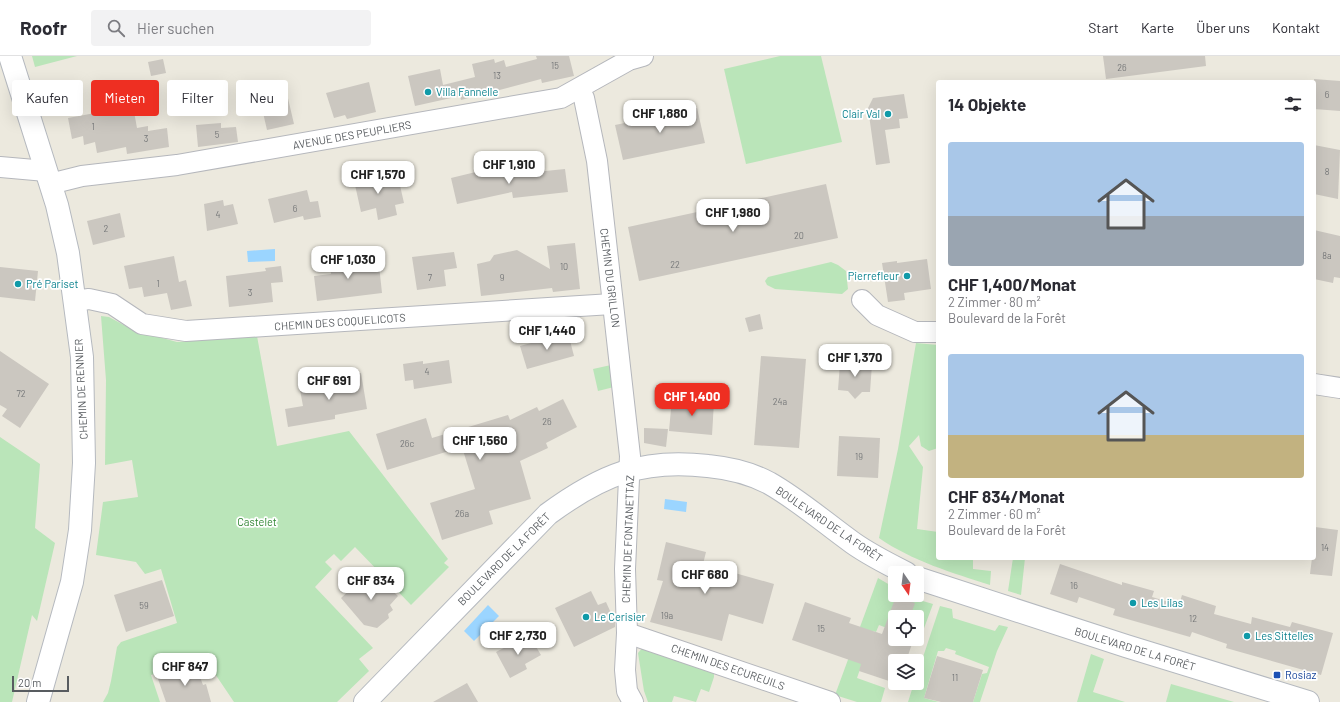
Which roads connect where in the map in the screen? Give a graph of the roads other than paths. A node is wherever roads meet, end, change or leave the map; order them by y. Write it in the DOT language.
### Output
graph roads {
  1 [pos="10,56"];
  2 [pos="643,56"];
  3 [pos="579,90"];
  4 [pos="0,167"];
  5 [pos="48,178"];
  6 [pos="862,300"];
  7 [pos="74,301"];
  8 [pos="612,304"];
  9 [pos="936,332"];
  10 [pos="1316,384"];
  11 [pos="1340,388"];
  12 [pos="630,470"];
  13 [pos="894,566"];
  14 [pos="924,580"];
  15 [pos="627,633"];
  16 [pos="38,702"];
  17 [pos="365,702"];
  18 [pos="633,702"];
  19 [pos="830,702"];
  20 [pos="1308,702"];
  1 -- 5 [label="street, CHEMIN DE RENNIER"];
  2 -- 3 [label="street, AVENUE DES PEUPLIERS"];
  3 -- 5 [label="street, AVENUE DES PEUPLIERS"];
  3 -- 8 [label="street, CHEMIN DU GRILLON"];
  4 -- 5 [label="street, AVENUE DES PEUPLIERS"];
  5 -- 7 [label="street, CHEMIN DE RENNIER"];
  6 -- 9 [label="street"];
  7 -- 8 [label="street, CHEMIN DES COQUELICOTS"];
  7 -- 16 [label="street, CHEMIN DE RENNIER"];
  8 -- 12 [label="street, CHEMIN DU GRILLON"];
  10 -- 11 [label="street"];
  12 -- 13 [label="street, BOULEVARD DE LA FORÊT"];
  12 -- 15 [label="street, CHEMIN DE FONTANETTAZ"];
  12 -- 17 [label="street, BOULEVARD DE LA FORÊT"];
  14 -- 20 [label="street, BOULEVARD DE LA FORÊT"];
  15 -- 18 [label="street, CHEMIN DE FONTANETTAZ"];
  15 -- 19 [label="street, CHEMIN DES ECUREUILS"];
}
